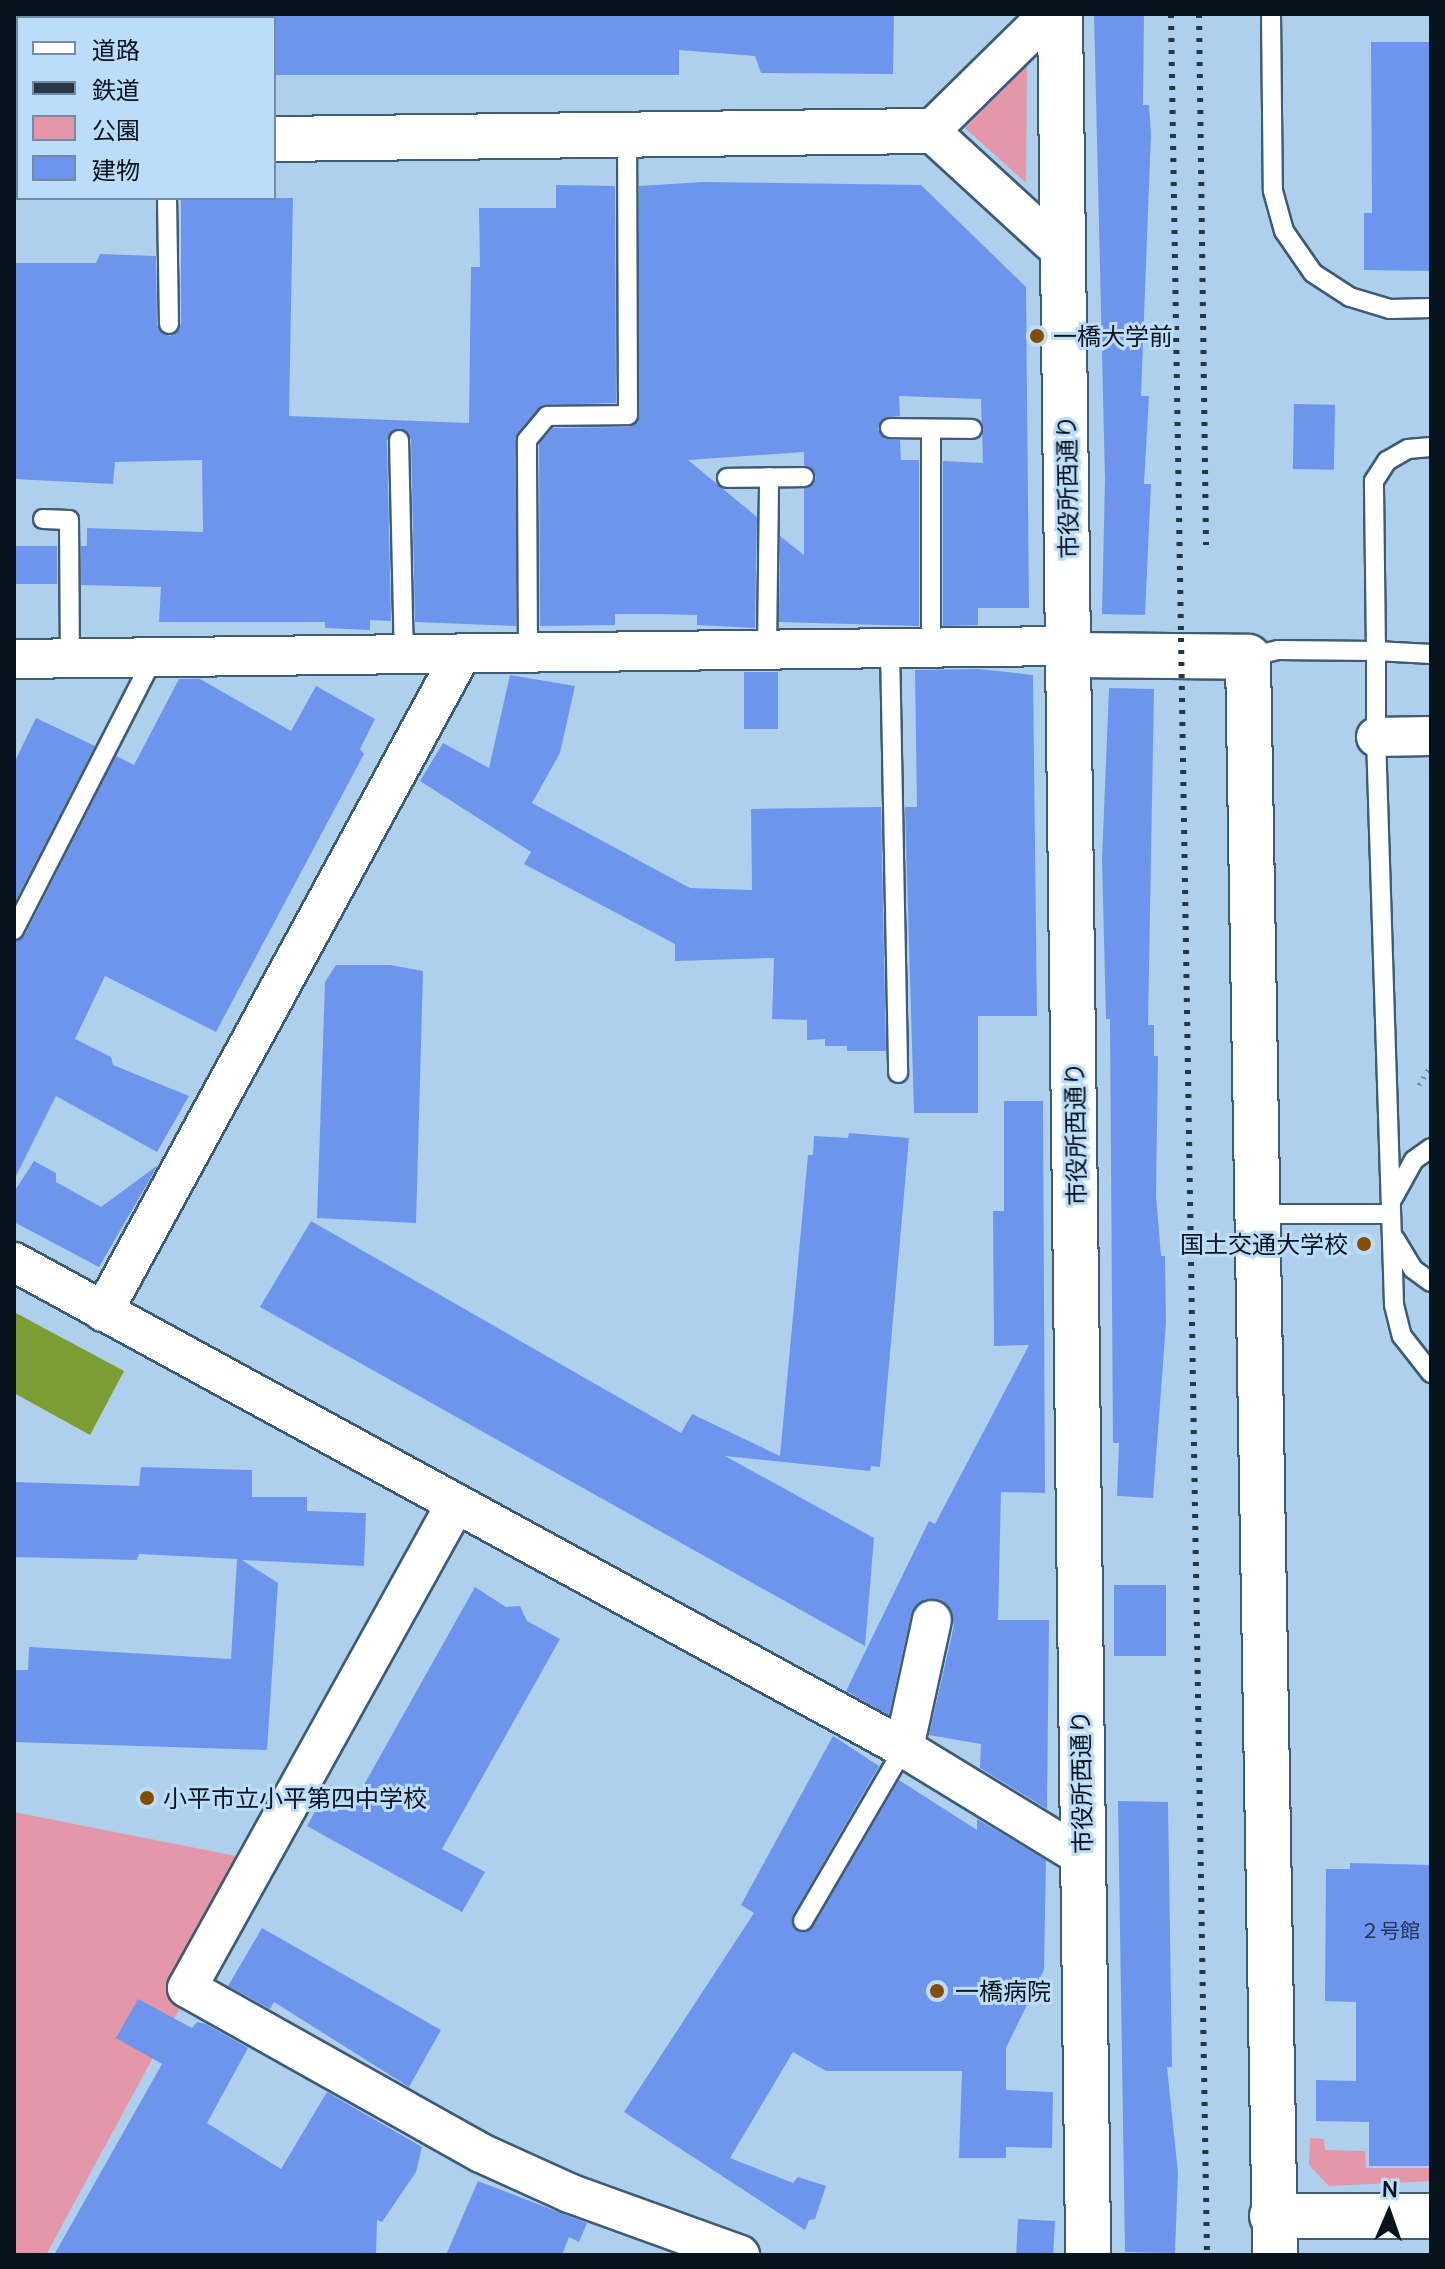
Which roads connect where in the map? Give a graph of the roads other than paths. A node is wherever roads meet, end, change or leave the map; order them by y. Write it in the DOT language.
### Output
graph roads {
  1 [pos="1049,14"];
  2 [pos="1060,14"];
  3 [pos="1271,14"];
  4 [pos="930,131"];
  5 [pos="627,135"];
  6 [pos="276,139"];
  7 [pos="167,200"];
  8 [pos="1062,252"];
  9 [pos="1431,308"];
  10 [pos="169,324"];
  11 [pos="890,428"];
  12 [pos="931,429"];
  13 [pos="972,429"];
  14 [pos="399,440"];
  15 [pos="1431,447"];
  16 [pos="769,477"];
  17 [pos="804,477"];
  18 [pos="727,478"];
  19 [pos="43,519"];
  20 [pos="890,648"];
  21 [pos="931,648"];
  22 [pos="767,650"];
  23 [pos="1070,651"];
  24 [pos="1376,651"];
  25 [pos="528,652"];
  26 [pos="462,653"];
  27 [pos="404,654"];
  28 [pos="1431,654"];
  29 [pos="154,656"];
  30 [pos="70,657"];
  31 [pos="1248,657"];
  32 [pos="14,659"];
  33 [pos="1431,736"];
  34 [pos="1376,737"];
  35 [pos="14,930"];
  36 [pos="898,1073"];
  37 [pos="1431,1148"];
  38 [pos="1254,1214"];
  39 [pos="1391,1214"];
  40 [pos="14,1262"];
  41 [pos="1431,1282"];
  42 [pos="103,1312"];
  43 [pos="1431,1373"];
  44 [pos="454,1507"];
  45 [pos="932,1620"];
  46 [pos="904,1748"];
  47 [pos="1081,1856"];
  48 [pos="803,1921"];
  49 [pos="1431,2216"];
  50 [pos="1274,2235"];
  51 [pos="740,2255"];
  52 [pos="1088,2255"];
  1 -- 4 [label="street"];
  2 -- 8 [label="street, 市役所西通り"];
  3 -- 9 [label="lane"];
  4 -- 5 [label="street"];
  4 -- 8 [label="street"];
  5 -- 6 [label="street"];
  5 -- 25 [label="lane"];
  7 -- 10 [label="lane"];
  8 -- 23 [label="street, 市役所西通り"];
  11 -- 12 [label="lane"];
  12 -- 13 [label="lane"];
  12 -- 21 [label="lane"];
  14 -- 27 [label="lane"];
  15 -- 24 [label="lane"];
  16 -- 17 [label="lane"];
  16 -- 18 [label="lane"];
  16 -- 22 [label="lane"];
  19 -- 30 [label="lane"];
  20 -- 21 [label="street"];
  20 -- 22 [label="street"];
  20 -- 36 [label="lane"];
  21 -- 23 [label="street"];
  22 -- 25 [label="street"];
  23 -- 31 [label="street"];
  23 -- 47 [label="street, 市役所西通り"];
  24 -- 28 [label="lane"];
  24 -- 31 [label="lane"];
  24 -- 34 [label="lane"];
  25 -- 26 [label="street"];
  26 -- 27 [label="street"];
  26 -- 42 [label="street"];
  27 -- 29 [label="street"];
  29 -- 30 [label="street"];
  29 -- 35 [label="lane"];
  30 -- 32 [label="street"];
  31 -- 38 [label="street"];
  33 -- 34 [label="street"];
  34 -- 39 [label="lane"];
  37 -- 39 [label="lane"];
  38 -- 39 [label="lane"];
  38 -- 50 [label="street"];
  39 -- 41 [label="lane"];
  39 -- 43 [label="lane"];
  40 -- 42 [label="street"];
  42 -- 44 [label="street"];
  44 -- 46 [label="street"];
  44 -- 51 [label="street"];
  45 -- 46 [label="street"];
  46 -- 47 [label="street"];
  46 -- 48 [label="lane"];
  47 -- 52 [label="street, 市役所西通り"];
  49 -- 50 [label="street"];
}
